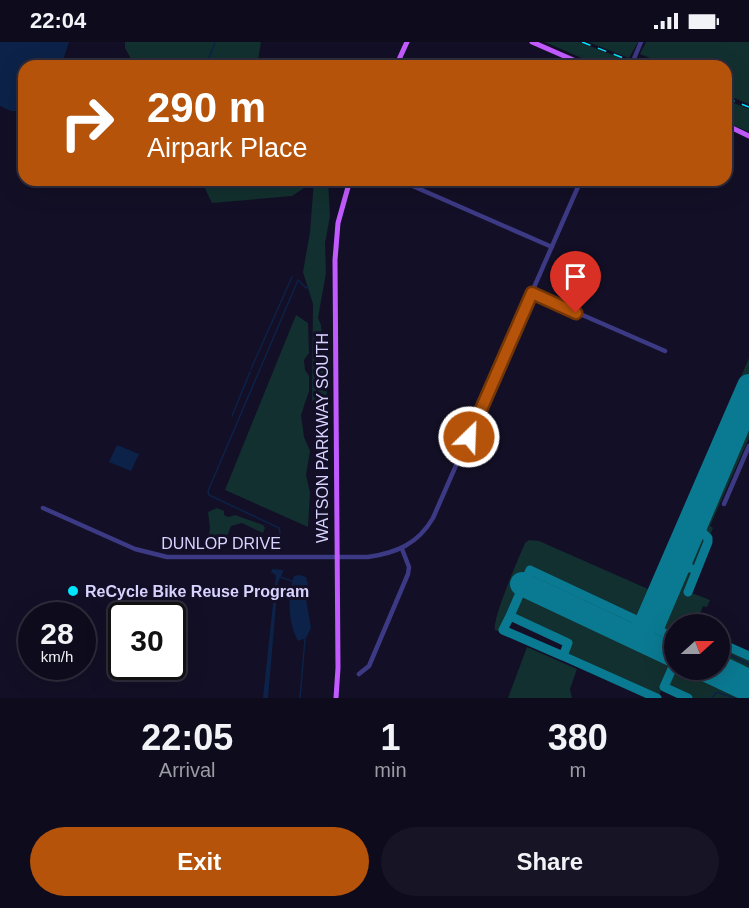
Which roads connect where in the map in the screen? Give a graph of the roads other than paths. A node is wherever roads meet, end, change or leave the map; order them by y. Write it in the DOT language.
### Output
graph roads {
  1 [pos="407,42"];
  2 [pos="532,42"];
  3 [pos="641,42"];
  4 [pos="399,60"];
  5 [pos="573,60"];
  6 [pos="634,60"];
  7 [pos="732,129"];
  8 [pos="749,136"];
  9 [pos="348,186"];
  10 [pos="413,186"];
  11 [pos="578,186"];
  12 [pos="552,247"];
  13 [pos="532,293"];
  14 [pos="665,351"];
  15 [pos="749,446"];
  16 [pos="724,504"];
  17 [pos="43,508"];
  18 [pos="402,549"];
  19 [pos="336,557"];
  20 [pos="359,675"];
  21 [pos="336,698"];
  1 -- 4 [label="main road"];
  2 -- 5 [label="main road"];
  3 -- 6 [label="street"];
  7 -- 8 [label="main road"];
  9 -- 19 [label="main road, WATSON PARKWAY SOUTH"];
  10 -- 12 [label="street"];
  11 -- 12 [label="street"];
  12 -- 13 [label="street"];
  13 -- 14 [label="street"];
  13 -- 18 [label="street"];
  15 -- 16 [label="street"];
  17 -- 19 [label="street, DUNLOP DRIVE"];
  18 -- 19 [label="street, DUNLOP DRIVE"];
  18 -- 20 [label="street"];
  19 -- 21 [label="main road, WATSON PARKWAY SOUTH"];
}
